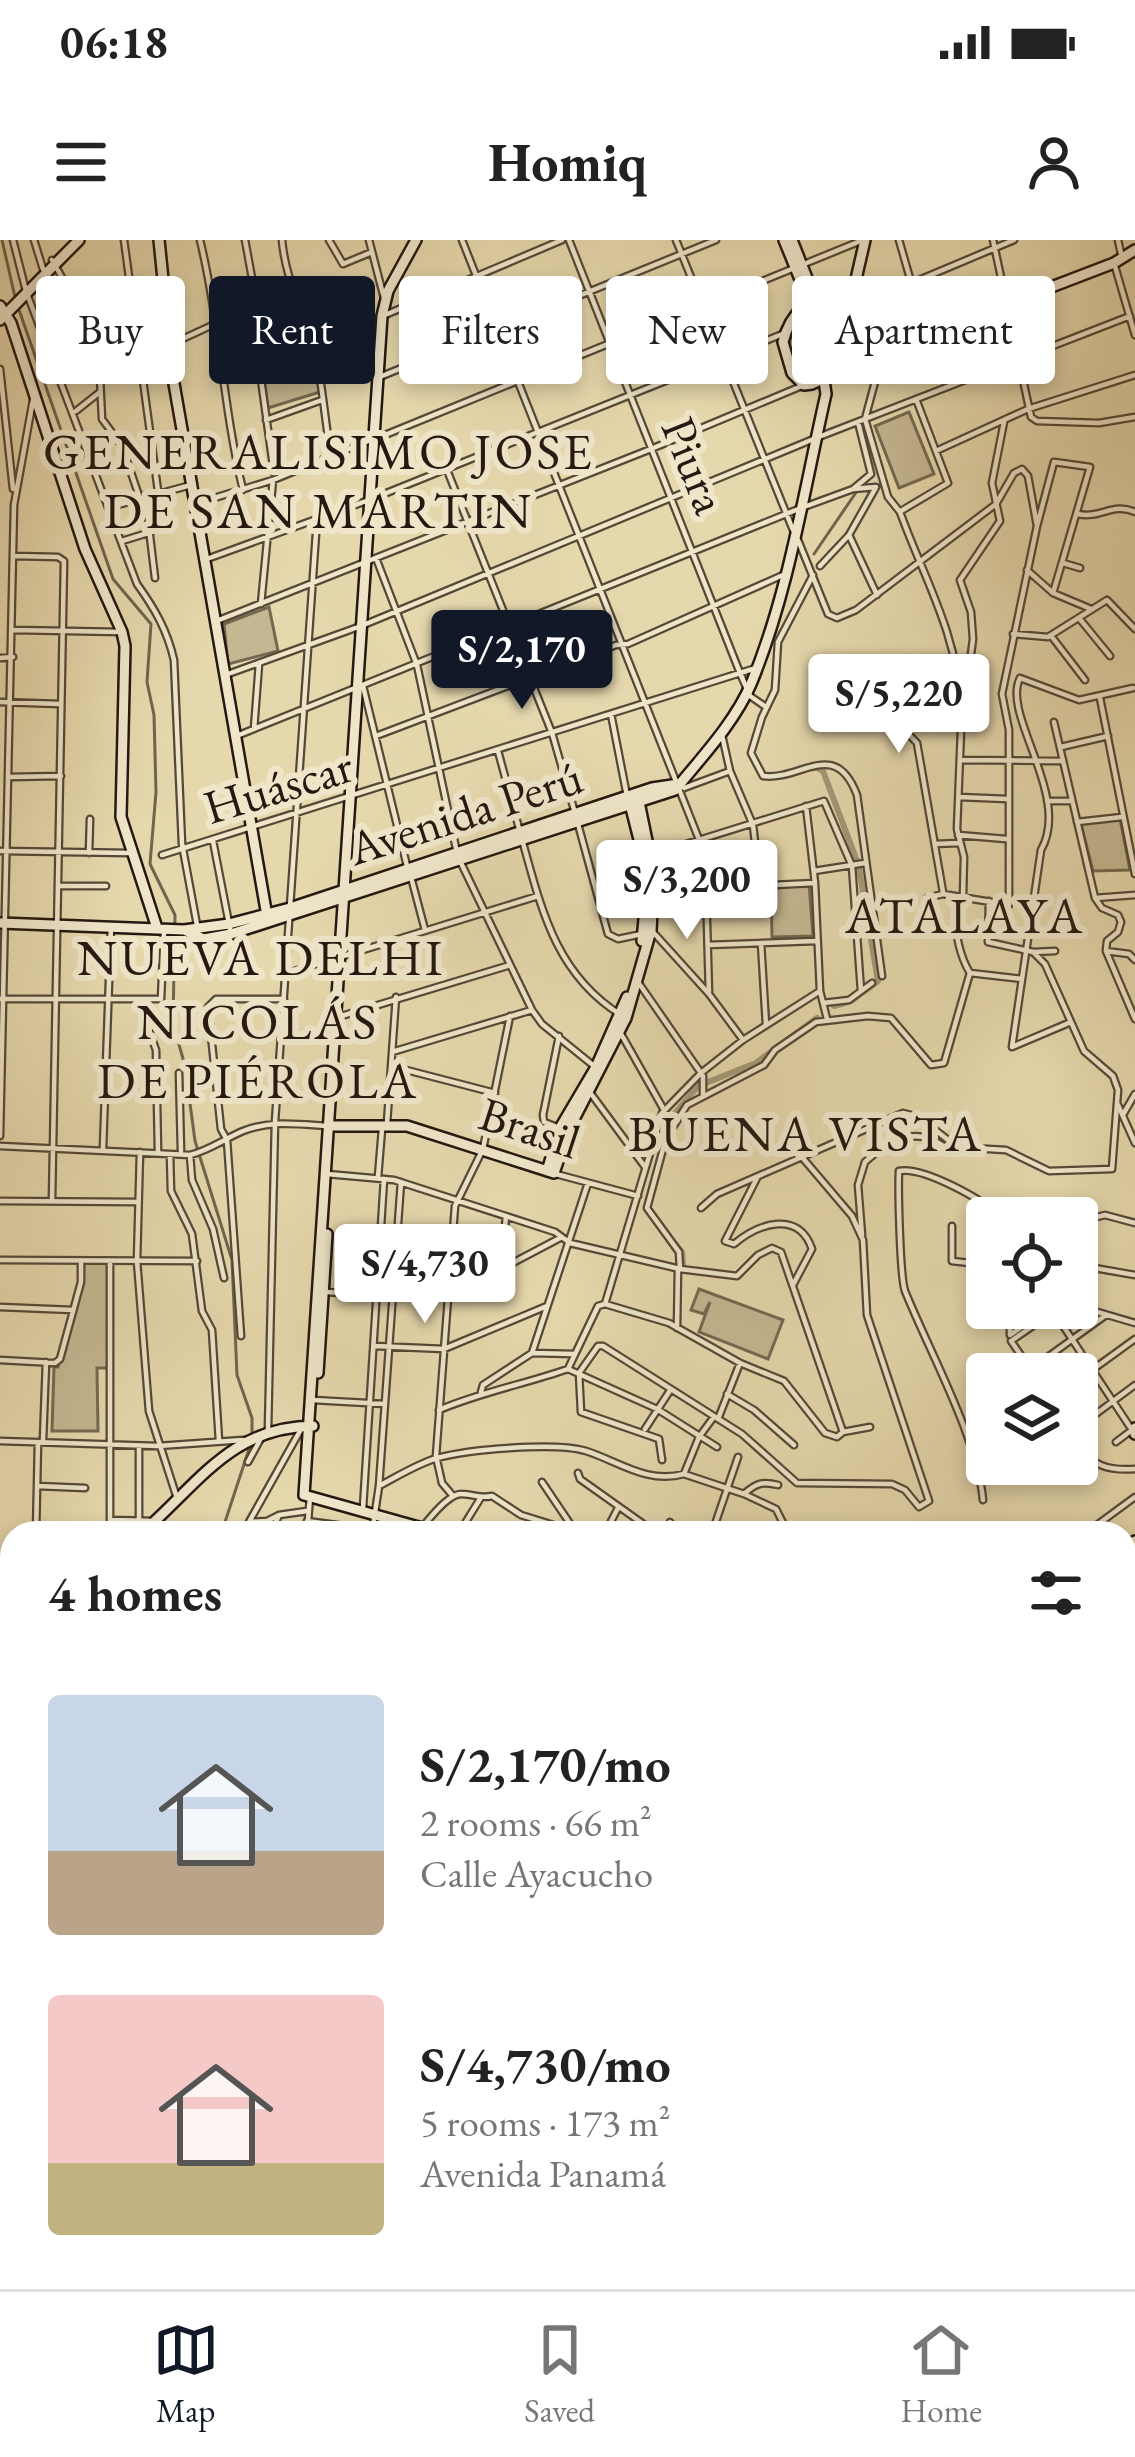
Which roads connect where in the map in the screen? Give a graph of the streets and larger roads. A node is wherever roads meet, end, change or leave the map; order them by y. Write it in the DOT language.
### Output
graph roads {
  1 [pos="13,240"];
  2 [pos="34,240"];
  3 [pos="76,240"];
  4 [pos="124,240"];
  5 [pos="159,240"];
  6 [pos="200,240"];
  7 [pos="282,240"];
  8 [pos="329,240"];
  9 [pos="369,240"];
  10 [pos="416,240"];
  11 [pos="462,240"];
  12 [pos="566,240"];
  13 [pos="676,240"];
  14 [pos="716,240"];
  15 [pos="788,240"];
  16 [pos="862,240"];
  17 [pos="899,240"];
  18 [pos="1014,240"];
  19 [pos="1122,240"];
  20 [pos="248,241"];
  21 [pos="993,244"];
  22 [pos="1134,251"];
  23 [pos="372,252"];
  24 [pos="682,254"];
  25 [pos="1118,261"];
  26 [pos="50,264"];
  27 [pos="799,266"];
  28 [pos="58,276"];
  29 [pos="128,276"];
  30 [pos="162,276"];
  31 [pos="253,276"];
  32 [pos="289,276"];
  33 [pos="476,276"];
  34 [pos="478,276"];
  35 [pos="691,276"];
  36 [pos="803,276"];
  37 [pos="856,276"];
  38 [pos="910,276"];
  39 [pos="922,276"];
  40 [pos="1000,276"];
  41 [pos="768,279"];
  42 [pos="209,284"];
  43 [pos="1055,286"];
  44 [pos="589,290"];
  45 [pos="582,293"];
  46 [pos="386,300"];
  47 [pos="12,304"];
  48 [pos="399,309"];
  49 [pos="385,315"];
  50 [pos="1130,316"];
  51 [pos="792,325"];
  52 [pos="785,333"];
  53 [pos="606,334"];
  54 [pos="1135,335"];
  55 [pos="768,340"];
  56 [pos="1055,345"];
  57 [pos="399,369"];
  58 [pos="0,370"];
  59 [pos="1135,375"];
  60 [pos="381,376"];
  61 [pos="100,384"];
  62 [pos="142,384"];
  63 [pos="174,384"];
  64 [pos="224,384"];
  65 [pos="260,384"];
  66 [pos="319,384"];
  67 [pos="508,384"];
  68 [pos="520,384"];
  69 [pos="627,384"];
  70 [pos="660,384"];
  71 [pos="735,384"];
  72 [pos="808,384"];
  73 [pos="825,384"];
  74 [pos="871,384"];
  75 [pos="954,384"];
  76 [pos="1022,384"];
  77 [pos="804,385"];
  78 [pos="34,392"];
  79 [pos="100,392"];
  80 [pos="632,396"];
  81 [pos="916,399"];
  82 [pos="322,400"];
  83 [pos="745,409"];
  84 [pos="1028,409"];
  85 [pos="75,412"];
  86 [pos="1135,417"];
  87 [pos="266,420"];
  88 [pos="862,420"];
  89 [pos="1004,422"];
  90 [pos="539,433"];
  91 [pos="10,434"];
  92 [pos="0,435"];
  93 [pos="377,438"];
  94 [pos="816,438"];
  95 [pos="651,449"];
  96 [pos="936,451"];
  97 [pos="327,460"];
  98 [pos="766,460"];
  99 [pos="447,470"];
  100 [pos="273,477"];
  101 [pos="0,479"];
  102 [pos="11,481"];
  103 [pos="191,485"];
  104 [pos="560,485"];
  105 [pos="876,487"];
  106 [pos="885,488"];
  107 [pos="854,489"];
  108 [pos="243,490"];
  109 [pos="158,491"];
  110 [pos="14,495"];
  111 [pos="142,495"];
  112 [pos="672,498"];
  113 [pos="372,499"];
  114 [pos="194,504"];
  115 [pos="996,504"];
  116 [pos="110,507"];
  117 [pos="801,508"];
  118 [pos="900,512"];
  119 [pos="1135,512"];
  120 [pos="787,514"];
  121 [pos="1078,514"];
  122 [pos="317,519"];
  123 [pos="468,523"];
  124 [pos="1037,526"];
  125 [pos="151,532"];
  126 [pos="795,533"];
  127 [pos="849,535"];
  128 [pos="268,537"];
  129 [pos="580,538"];
  130 [pos="121,542"];
  131 [pos="694,552"];
  132 [pos="15,556"];
  133 [pos="204,560"];
  134 [pos="370,561"];
  135 [pos="1063,562"];
  136 [pos="919,564"];
  137 [pos="820,566"];
  138 [pos="1080,568"];
  139 [pos="1027,570"];
  140 [pos="784,574"];
  141 [pos="488,575"];
  142 [pos="813,575"];
  143 [pos="154,578"];
  144 [pos="314,583"];
  145 [pos="601,589"];
  146 [pos="1054,593"];
  147 [pos="877,595"];
  148 [pos="261,604"];
  149 [pos="715,605"];
  150 [pos="1091,609"];
  151 [pos="397,611"];
  152 [pos="774,612"];
  153 [pos="1078,618"];
  154 [pos="214,622"];
  155 [pos="364,625"];
  156 [pos="509,626"];
  157 [pos="1135,629"];
  158 [pos="14,630"];
  159 [pos="63,631"];
  160 [pos="122,632"];
  161 [pos="1012,634"];
  162 [pos="1050,636"];
  163 [pos="780,638"];
  164 [pos="623,645"];
  165 [pos="310,646"];
  166 [pos="1110,656"];
  167 [pos="0,658"];
  168 [pos="13,658"];
  169 [pos="259,664"];
  170 [pos="417,664"];
  171 [pos="1007,664"];
  172 [pos="757,668"];
  173 [pos="740,673"];
  174 [pos="223,675"];
  175 [pos="1020,678"];
  176 [pos="530,680"];
  177 [pos="1085,680"];
  178 [pos="836,686"];
  179 [pos="360,688"];
  180 [pos="1133,688"];
  181 [pos="1100,698"];
  182 [pos="758,700"];
  183 [pos="0,702"];
  184 [pos="645,702"];
  185 [pos="11,703"];
  186 [pos="62,704"];
  187 [pos="305,710"];
  188 [pos="611,713"];
  189 [pos="428,718"];
  190 [pos="1054,722"];
  191 [pos="254,729"];
  192 [pos="961,730"];
  193 [pos="551,733"];
  194 [pos="720,733"];
  195 [pos="376,736"];
  196 [pos="1108,736"];
  197 [pos="234,737"];
  198 [pos="1059,747"];
  199 [pos="498,751"];
  200 [pos="961,760"];
  201 [pos="1062,760"];
  202 [pos="1009,761"];
  203 [pos="1040,763"];
  204 [pos="439,769"];
  205 [pos="730,771"];
  206 [pos="61,776"];
  207 [pos="9,777"];
  208 [pos="681,786"];
  209 [pos="385,787"];
  210 [pos="353,797"];
  211 [pos="959,797"];
  212 [pos="1008,799"];
  213 [pos="1047,801"];
  214 [pos="1072,801"];
  215 [pos="632,802"];
  216 [pos="806,806"];
  217 [pos="299,814"];
  218 [pos="1122,817"];
  219 [pos="90,819"];
  220 [pos="577,819"];
  221 [pos="1077,822"];
  222 [pos="753,825"];
  223 [pos="251,829"];
  224 [pos="521,838"];
  225 [pos="959,839"];
  226 [pos="1009,839"];
  227 [pos="213,841"];
  228 [pos="700,842"];
  229 [pos="933,844"];
  230 [pos="183,850"];
  231 [pos="4,851"];
  232 [pos="59,852"];
  233 [pos="89,853"];
  234 [pos="130,853"];
  235 [pos="162,855"];
  236 [pos="649,856"];
  237 [pos="459,858"];
  238 [pos="865,862"];
  239 [pos="853,866"];
  240 [pos="814,871"];
  241 [pos="410,874"];
  242 [pos="1135,874"];
  243 [pos="815,883"];
  244 [pos="59,886"];
  245 [pos="106,886"];
  246 [pos="760,886"];
  247 [pos="706,888"];
  248 [pos="346,893"];
  249 [pos="943,894"];
  250 [pos="1135,895"];
  251 [pos="538,896"];
  252 [pos="960,897"];
  253 [pos="927,898"];
  254 [pos="1095,898"];
  255 [pos="989,902"];
  256 [pos="290,912"];
  257 [pos="484,914"];
  258 [pos="267,919"];
  259 [pos="3,923"];
  260 [pos="58,925"];
  261 [pos="112,926"];
  262 [pos="163,929"];
  263 [pos="230,929"];
  264 [pos="426,932"];
  265 [pos="648,932"];
  266 [pos="198,933"];
  267 [pos="818,941"];
  268 [pos="760,943"];
  269 [pos="708,945"];
  270 [pos="1055,951"];
  271 [pos="1106,951"];
  272 [pos="1030,952"];
  273 [pos="342,957"];
  274 [pos="1135,960"];
  275 [pos="507,966"];
  276 [pos="970,973"];
  277 [pos="286,974"];
  278 [pos="882,976"];
  279 [pos="1022,979"];
  280 [pos="636,981"];
  281 [pos="872,983"];
  282 [pos="820,991"];
  283 [pos="861,991"];
  284 [pos="709,994"];
  285 [pos="396,997"];
  286 [pos="2,999"];
  287 [pos="284,999"];
  288 [pos="55,1000"];
  289 [pos="109,1000"];
  290 [pos="138,1000"];
  291 [pos="823,1003"];
  292 [pos="532,1010"];
  293 [pos="338,1016"];
  294 [pos="510,1016"];
  295 [pos="623,1016"];
  296 [pos="826,1018"];
  297 [pos="1135,1019"];
  298 [pos="1070,1022"];
  299 [pos="766,1025"];
  300 [pos="616,1030"];
  301 [pos="559,1036"];
  302 [pos="742,1040"];
  303 [pos="392,1052"];
  304 [pos="391,1066"];
  305 [pos="599,1069"];
  306 [pos="701,1072"];
  307 [pos="178,1073"];
  308 [pos="588,1090"];
  309 [pos="495,1093"];
  310 [pos="703,1094"];
  311 [pos="1135,1094"];
  312 [pos="1118,1104"];
  313 [pos="664,1110"];
  314 [pos="1124,1113"];
  315 [pos="275,1122"];
  316 [pos="385,1123"];
  317 [pos="331,1126"];
  318 [pos="564,1128"];
  319 [pos="0,1136"];
  320 [pos="227,1140"];
  321 [pos="1135,1143"];
  322 [pos="942,1145"];
  323 [pos="0,1146"];
  324 [pos="53,1149"];
  325 [pos="483,1149"];
  326 [pos="103,1151"];
  327 [pos="140,1152"];
  328 [pos="158,1152"];
  329 [pos="170,1152"];
  330 [pos="181,1154"];
  331 [pos="191,1155"];
  332 [pos="801,1156"];
  333 [pos="645,1167"];
  334 [pos="550,1172"];
  335 [pos="327,1174"];
  336 [pos="758,1176"];
  337 [pos="381,1178"];
  338 [pos="401,1182"];
  339 [pos="588,1184"];
  340 [pos="638,1196"];
  341 [pos="971,1197"];
  342 [pos="457,1199"];
  343 [pos="0,1201"];
  344 [pos="52,1202"];
  345 [pos="136,1202"];
  346 [pos="701,1208"];
  347 [pos="506,1216"];
  348 [pos="1098,1217"];
  349 [pos="1135,1223"];
  350 [pos="952,1226"];
  351 [pos="560,1238"];
  352 [pos="863,1240"];
  353 [pos="570,1243"];
  354 [pos="621,1257"];
  355 [pos="0,1260"];
  356 [pos="81,1260"];
  357 [pos="110,1261"];
  358 [pos="136,1261"];
  359 [pos="197,1261"];
  360 [pos="966,1263"];
  361 [pos="679,1268"];
  362 [pos="1098,1269"];
  363 [pos="501,1270"];
  364 [pos="1135,1275"];
  365 [pos="224,1278"];
  366 [pos="793,1285"];
  367 [pos="321,1292"];
  368 [pos="378,1296"];
  369 [pos="393,1297"];
  370 [pos="448,1297"];
  371 [pos="605,1304"];
  372 [pos="547,1306"];
  373 [pos="0,1307"];
  374 [pos="73,1310"];
  375 [pos="1098,1313"];
  376 [pos="1106,1315"];
  377 [pos="1135,1323"];
  378 [pos="677,1328"];
  379 [pos="1010,1329"];
  380 [pos="1024,1329"];
  381 [pos="1066,1329"];
  382 [pos="241,1336"];
  383 [pos="1010,1338"];
  384 [pos="1135,1339"];
  385 [pos="1073,1340"];
  386 [pos="374,1346"];
  387 [pos="389,1347"];
  388 [pos="444,1349"];
  389 [pos="532,1353"];
  390 [pos="1020,1353"];
  391 [pos="1056,1353"];
  392 [pos="1082,1353"];
  393 [pos="574,1354"];
  394 [pos="0,1360"];
  395 [pos="46,1362"];
  396 [pos="740,1363"];
  397 [pos="1098,1366"];
  398 [pos="568,1369"];
  399 [pos="579,1373"];
  400 [pos="1098,1376"];
  401 [pos="1135,1385"];
  402 [pos="671,1389"];
  403 [pos="482,1392"];
  404 [pos="727,1394"];
  405 [pos="1112,1400"];
  406 [pos="313,1401"];
  407 [pos="369,1404"];
  408 [pos="385,1404"];
  409 [pos="657,1408"];
  410 [pos="439,1410"];
  411 [pos="1098,1411"];
  412 [pos="715,1419"];
  413 [pos="309,1426"];
  414 [pos="870,1427"];
  415 [pos="644,1431"];
  416 [pos="1134,1431"];
  417 [pos="842,1432"];
  418 [pos="263,1435"];
  419 [pos="699,1437"];
  420 [pos="243,1440"];
  421 [pos="0,1441"];
  422 [pos="219,1441"];
  423 [pos="40,1442"];
  424 [pos="1116,1442"];
  425 [pos="109,1443"];
  426 [pos="794,1445"];
  427 [pos="140,1446"];
  428 [pos="158,1446"];
  429 [pos="717,1447"];
  430 [pos="738,1457"];
  431 [pos="436,1458"];
  432 [pos="662,1460"];
  433 [pos="248,1462"];
  434 [pos="1098,1465"];
  435 [pos="1135,1469"];
  436 [pos="578,1473"];
  437 [pos="684,1474"];
  438 [pos="379,1475"];
  439 [pos="391,1480"];
  440 [pos="542,1482"];
  441 [pos="778,1485"];
  442 [pos="37,1486"];
  443 [pos="379,1486"];
  444 [pos="85,1488"];
  445 [pos="727,1488"];
  446 [pos="307,1490"];
  447 [pos="744,1495"];
  448 [pos="453,1496"];
  449 [pos="1135,1497"];
  450 [pos="480,1499"];
  451 [pos="177,1500"];
  452 [pos="983,1500"];
  453 [pos="618,1508"];
  454 [pos="307,1510"];
  455 [pos="363,1510"];
  456 [pos="376,1513"];
  457 [pos="279,1515"];
  458 [pos="112,1520"];
  459 [pos="140,1520"];
  460 [pos="36,1521"];
  461 [pos="158,1521"];
  462 [pos="250,1521"];
  463 [pos="258,1521"];
  464 [pos="276,1521"];
  465 [pos="307,1521"];
  466 [pos="374,1521"];
  467 [pos="402,1521"];
  468 [pos="428,1521"];
  469 [pos="466,1521"];
  470 [pos="547,1521"];
  471 [pos="570,1521"];
  472 [pos="611,1521"];
  473 [pos="639,1521"];
  474 [pos="716,1521"];
  475 [pos="782,1521"];
  476 [pos="1102,1521"];
  1 -- 47 [label="street"];
  2 -- 26 [label="street"];
  3 -- 26 [label="street"];
  4 -- 29 [label="street"];
  5 -- 30 [label="street"];
  6 -- 42 [label="street"];
  7 -- 32 [label="street"];
  8 -- 23 [label="street"];
  9 -- 23 [label="street"];
  10 -- 46 [label="street"];
  11 -- 33 [label="street"];
  12 -- 34 [label="street"];
  12 -- 44 [label="street, Piura"];
  13 -- 24 [label="street"];
  14 -- 24 [label="street"];
  15 -- 27 [label="street"];
  16 -- 27 [label="street"];
  16 -- 37 [label="street"];
  17 -- 38 [label="street"];
  18 -- 21 [label="street"];
  19 -- 22 [label="street"];
  19 -- 25 [label="street"];
  20 -- 31 [label="street"];
  21 -- 39 [label="street"];
  21 -- 40 [label="street"];
  22 -- 25 [label="street"];
  23 -- 46 [label="street"];
  24 -- 35 [label="street"];
  24 -- 44 [label="street"];
  25 -- 43 [label="street"];
  25 -- 50 [label="street"];
  26 -- 28 [label="street"];
  26 -- 47 [label="street"];
  27 -- 36 [label="street"];
  27 -- 41 [label="street"];
  44 -- 45 [label="street"];
  44 -- 53 [label="street, Piura"];
  46 -- 49 [label="street"];
  47 -- 78 [label="street"];
  47 -- 85 [label="street"];
  48 -- 49 [label="street"];
  49 -- 60 [label="street"];
  50 -- 54 [label="street"];
  50 -- 56 [label="street"];
  51 -- 52 [label="street"];
  52 -- 55 [label="street"];
  52 -- 77 [label="street"];
  57 -- 60 [label="street"];
  58 -- 91 [label="street"];
  59 -- 84 [label="street"];
  60 -- 93 [label="street"];
  61 -- 79 [label="street"];
  62 -- 109 [label="street"];
  63 -- 103 [label="street"];
  64 -- 108 [label="street"];
  65 -- 87 [label="street"];
  66 -- 82 [label="street"];
  67 -- 93 [label="street"];
  68 -- 90 [label="street"];
  69 -- 80 [label="street, Piura"];
  70 -- 80 [label="street"];
  71 -- 83 [label="street"];
  72 -- 77 [label="street"];
  73 -- 94 [label="street"];
  74 -- 88 [label="street"];
  75 -- 81 [label="street"];
  76 -- 84 [label="street"];
  77 -- 83 [label="street"];
  78 -- 110 [label="street"];
  78 -- 160 [label="street"];
  79 -- 85 [label="street"];
  79 -- 111 [label="street"];
  80 -- 90 [label="street"];
  80 -- 95 [label="street, Piura"];
  81 -- 88 [label="street"];
  81 -- 96 [label="street"];
  82 -- 87 [label="street"];
  82 -- 97 [label="street"];
  83 -- 95 [label="street"];
  83 -- 98 [label="street"];
  84 -- 86 [label="street"];
  84 -- 89 [label="street"];
  85 -- 116 [label="street"];
  87 -- 100 [label="street"];
  88 -- 94 [label="street"];
  88 -- 106 [label="street"];
  88 -- 107 [label="street"];
  89 -- 96 [label="street"];
  89 -- 115 [label="street"];
  90 -- 99 [label="street"];
  90 -- 104 [label="street"];
  91 -- 92 [label="street"];
  91 -- 102 [label="street"];
  93 -- 97 [label="street"];
  93 -- 113 [label="street"];
  94 -- 98 [label="street"];
  94 -- 117 [label="street"];
  95 -- 104 [label="street"];
  95 -- 112 [label="street, Piura"];
  96 -- 118 [label="street"];
  97 -- 100 [label="street"];
  98 -- 112 [label="street"];
  98 -- 120 [label="street"];
  99 -- 113 [label="street"];
  99 -- 123 [label="street"];
  100 -- 108 [label="street"];
  100 -- 128 [label="street"];
  101 -- 102 [label="street"];
  102 -- 110 [label="street"];
  103 -- 109 [label="street"];
  103 -- 114 [label="street"];
  104 -- 123 [label="street"];
  104 -- 129 [label="street"];
  105 -- 106 [label="street"];
  105 -- 107 [label="street"];
  105 -- 127 [label="street"];
  106 -- 118 [label="street"];
  107 -- 117 [label="street"];
  108 -- 114 [label="street"];
  109 -- 111 [label="street"];
  110 -- 132 [label="street"];
  111 -- 116 [label="street"];
  111 -- 125 [label="street"];
  112 -- 129 [label="street"];
  112 -- 131 [label="street, Piura"];
  113 -- 122 [label="street"];
  113 -- 134 [label="street"];
  114 -- 133 [label="street"];
  115 -- 124 [label="street"];
  115 -- 136 [label="street"];
  115 -- 192 [label="street"];
  116 -- 130 [label="street"];
  117 -- 120 [label="street"];
  117 -- 126 [label="street"];
  118 -- 136 [label="street"];
  119 -- 121 [label="street"];
  120 -- 126 [label="street"];
  120 -- 131 [label="street"];
  121 -- 124 [label="street"];
  121 -- 135 [label="street"];
  122 -- 128 [label="street"];
  122 -- 144 [label="street"];
  123 -- 134 [label="street"];
  123 -- 141 [label="street"];
  124 -- 139 [label="street"];
  125 -- 130 [label="street"];
  125 -- 143 [label="street"];
  126 -- 140 [label="street"];
  126 -- 142 [label="street"];
  127 -- 137 [label="street"];
  127 -- 147 [label="street"];
  128 -- 133 [label="street"];
  128 -- 148 [label="street"];
  129 -- 141 [label="street"];
  129 -- 145 [label="street"];
  130 -- 230 [label="street"];
  131 -- 145 [label="street"];
  131 -- 149 [label="street, Piura"];
  132 -- 158 [label="street"];
  132 -- 159 [label="street"];
  133 -- 154 [label="street"];
  134 -- 144 [label="street"];
  134 -- 151 [label="street"];
  134 -- 155 [label="street"];
  135 -- 138 [label="street"];
  135 -- 146 [label="street"];
  136 -- 147 [label="street"];
  136 -- 192 [label="street"];
  139 -- 146 [label="street"];
  139 -- 161 [label="street"];
  140 -- 149 [label="street"];
  140 -- 152 [label="street"];
  141 -- 151 [label="street"];
  141 -- 156 [label="street"];
  142 -- 147 [label="street"];
  142 -- 163 [label="street"];
  144 -- 148 [label="street"];
  144 -- 165 [label="street"];
  145 -- 156 [label="street"];
  145 -- 164 [label="street"];
  146 -- 150 [label="street"];
  148 -- 154 [label="street"];
  149 -- 164 [label="street"];
  149 -- 173 [label="street, Piura"];
  150 -- 153 [label="street"];
  150 -- 157 [label="street"];
  151 -- 155 [label="street"];
  151 -- 170 [label="street"];
  152 -- 163 [label="street"];
  152 -- 172 [label="street"];
  153 -- 162 [label="street"];
  153 -- 166 [label="street"];
  154 -- 174 [label="street"];
  155 -- 165 [label="street"];
  155 -- 179 [label="street"];
  156 -- 170 [label="street"];
  156 -- 176 [label="street"];
  158 -- 159 [label="street"];
  158 -- 168 [label="street"];
  159 -- 160 [label="street"];
  159 -- 186 [label="street"];
  160 -- 234 [label="street"];
  161 -- 162 [label="street"];
  161 -- 171 [label="street"];
  162 -- 177 [label="street"];
  163 -- 182 [label="street"];
  164 -- 176 [label="street"];
  164 -- 184 [label="street"];
  165 -- 169 [label="street"];
  165 -- 187 [label="street"];
  167 -- 168 [label="street"];
  168 -- 185 [label="street"];
  169 -- 174 [label="street"];
  169 -- 191 [label="street"];
  170 -- 179 [label="street"];
  170 -- 189 [label="street"];
  171 -- 175 [label="street"];
  171 -- 202 [label="street"];
  172 -- 173 [label="street, Huáscar"];
  172 -- 182 [label="street"];
  173 -- 182 [label="street, Piura"];
  173 -- 184 [label="street, Huáscar"];
  174 -- 197 [label="street"];
  175 -- 181 [label="street"];
  175 -- 203 [label="street"];
  176 -- 189 [label="street"];
  176 -- 193 [label="street"];
  178 -- 229 [label="street"];
  179 -- 187 [label="street"];
  179 -- 195 [label="street"];
  179 -- 210 [label="street"];
  180 -- 181 [label="street"];
  181 -- 196 [label="street"];
  182 -- 194 [label="street"];
  182 -- 238 [label="street"];
  183 -- 185 [label="street"];
  184 -- 188 [label="street, Huáscar"];
  184 -- 208 [label="street"];
  185 -- 186 [label="street"];
  185 -- 207 [label="street"];
  186 -- 206 [label="street"];
  187 -- 191 [label="street"];
  187 -- 217 [label="street"];
  188 -- 193 [label="street, Huáscar"];
  188 -- 215 [label="street"];
  189 -- 195 [label="street"];
  189 -- 204 [label="street"];
  190 -- 198 [label="street"];
  191 -- 197 [label="street"];
  192 -- 200 [label="street"];
  193 -- 199 [label="street, Huáscar"];
  193 -- 220 [label="street"];
  194 -- 205 [label="street"];
  194 -- 208 [label="street"];
  195 -- 209 [label="street"];
  196 -- 198 [label="street"];
  196 -- 218 [label="street"];
  197 -- 223 [label="street"];
  198 -- 201 [label="street"];
  199 -- 204 [label="street, Huáscar"];
  199 -- 224 [label="street"];
  200 -- 202 [label="street"];
  200 -- 211 [label="street"];
  201 -- 203 [label="street"];
  201 -- 214 [label="street"];
  202 -- 203 [label="street"];
  202 -- 212 [label="street"];
  203 -- 213 [label="street"];
  204 -- 209 [label="street, Huáscar"];
  204 -- 237 [label="street"];
  205 -- 208 [label="street, Avenida Perú"];
  205 -- 222 [label="street"];
  206 -- 207 [label="street"];
  206 -- 232 [label="street"];
  207 -- 231 [label="street"];
  208 -- 215 [label="street, Avenida Perú"];
  208 -- 228 [label="street"];
  209 -- 210 [label="street, Huáscar"];
  209 -- 241 [label="street"];
  210 -- 217 [label="street, Huáscar"];
  210 -- 248 [label="street"];
  211 -- 212 [label="street"];
  211 -- 225 [label="street"];
  212 -- 226 [label="street"];
  213 -- 214 [label="street"];
  213 -- 272 [label="street"];
  214 -- 221 [label="street"];
  215 -- 220 [label="street, Avenida Perú"];
  215 -- 236 [label="street"];
  216 -- 222 [label="street"];
  216 -- 239 [label="street"];
  216 -- 240 [label="street"];
  217 -- 223 [label="street, Huáscar"];
  217 -- 256 [label="street"];
  218 -- 221 [label="street"];
  218 -- 242 [label="street"];
  219 -- 233 [label="street"];
  220 -- 224 [label="street, Avenida Perú"];
  220 -- 265 [label="street"];
  221 -- 254 [label="street"];
  222 -- 228 [label="street"];
  222 -- 246 [label="street"];
  223 -- 227 [label="street, Huáscar"];
  223 -- 258 [label="street"];
  224 -- 237 [label="street, Avenida Perú"];
  224 -- 251 [label="street"];
  225 -- 226 [label="street"];
  225 -- 229 [label="street"];
  225 -- 252 [label="street"];
  226 -- 255 [label="street"];
  227 -- 230 [label="street, Huáscar"];
  227 -- 263 [label="street"];
  228 -- 236 [label="street"];
  228 -- 247 [label="street"];
  229 -- 249 [label="street"];
  230 -- 235 [label="street, Huáscar"];
  230 -- 266 [label="street"];
  231 -- 232 [label="street"];
  231 -- 259 [label="street"];
  232 -- 233 [label="street"];
  232 -- 244 [label="street"];
  233 -- 234 [label="street"];
  234 -- 262 [label="street"];
  236 -- 265 [label="street"];
  237 -- 241 [label="street, Avenida Perú"];
  237 -- 257 [label="street"];
  238 -- 239 [label="street"];
  238 -- 278 [label="street"];
  239 -- 240 [label="street"];
  239 -- 283 [label="street"];
  240 -- 243 [label="street"];
  241 -- 248 [label="street, Avenida Perú"];
  241 -- 264 [label="street"];
  243 -- 246 [label="street"];
  243 -- 267 [label="street"];
  244 -- 245 [label="street"];
  244 -- 260 [label="street"];
  246 -- 247 [label="street"];
  247 -- 269 [label="street"];
  248 -- 256 [label="street, Avenida Perú"];
  248 -- 273 [label="street"];
  249 -- 252 [label="street"];
  249 -- 253 [label="street"];
  250 -- 254 [label="street"];
  251 -- 257 [label="street"];
  251 -- 295 [label="street"];
  252 -- 255 [label="street"];
  252 -- 276 [label="street"];
  254 -- 271 [label="street"];
  255 -- 272 [label="street"];
  256 -- 258 [label="street, Avenida Perú"];
  256 -- 277 [label="street"];
  257 -- 264 [label="street"];
  257 -- 275 [label="street"];
  258 -- 263 [label="street, Avenida Perú"];
  259 -- 260 [label="street, Avenida Perú"];
  259 -- 286 [label="street"];
  260 -- 261 [label="street, Avenida Perú"];
  260 -- 288 [label="street"];
  261 -- 262 [label="street, Avenida Perú"];
  261 -- 289 [label="street"];
  262 -- 266 [label="street, Avenida Perú"];
  262 -- 290 [label="street"];
  263 -- 266 [label="street, Avenida Perú"];
  264 -- 273 [label="street"];
  265 -- 280 [label="street"];
  265 -- 284 [label="street"];
  267 -- 268 [label="street"];
  267 -- 282 [label="street"];
  268 -- 269 [label="street"];
  268 -- 299 [label="street"];
  269 -- 284 [label="street"];
  270 -- 272 [label="street"];
  271 -- 274 [label="street"];
  271 -- 297 [label="street"];
  272 -- 279 [label="street"];
  272 -- 298 [label="street"];
  273 -- 277 [label="street"];
  273 -- 293 [label="street"];
  275 -- 285 [label="street"];
  275 -- 292 [label="street"];
  276 -- 279 [label="street"];
  276 -- 296 [label="street"];
  277 -- 287 [label="street"];
  279 -- 298 [label="street"];
  280 -- 295 [label="street"];
  280 -- 306 [label="street"];
  281 -- 283 [label="street"];
  282 -- 291 [label="street"];
  282 -- 299 [label="street"];
  283 -- 291 [label="street"];
  284 -- 302 [label="street"];
  285 -- 293 [label="street"];
  285 -- 303 [label="street"];
  286 -- 288 [label="street"];
  286 -- 319 [label="street"];
  287 -- 315 [label="street"];
  287 -- 320 [label="street"];
  288 -- 289 [label="street"];
  288 -- 324 [label="street"];
  289 -- 290 [label="street"];
  289 -- 326 [label="street"];
  290 -- 328 [label="street"];
  291 -- 296 [label="street"];
  292 -- 294 [label="street"];
  292 -- 301 [label="street"];
  293 -- 317 [label="street"];
  294 -- 303 [label="street"];
  294 -- 309 [label="street"];
  295 -- 300 [label="street"];
  296 -- 310 [label="street"];
  298 -- 312 [label="street"];
  299 -- 302 [label="street"];
  300 -- 305 [label="street"];
  300 -- 313 [label="street"];
  301 -- 305 [label="street"];
  301 -- 318 [label="street"];
  302 -- 306 [label="street"];
  303 -- 304 [label="street"];
  304 -- 309 [label="street"];
  304 -- 316 [label="street"];
  305 -- 308 [label="street"];
  306 -- 310 [label="street"];
  306 -- 313 [label="street"];
  307 -- 330 [label="street"];
  308 -- 318 [label="street"];
  308 -- 333 [label="street"];
  309 -- 325 [label="street"];
  310 -- 361 [label="street"];
  311 -- 314 [label="street"];
  312 -- 314 [label="street"];
  312 -- 332 [label="street"];
  313 -- 333 [label="street"];
  314 -- 321 [label="street"];
  315 -- 317 [label="street"];
  315 -- 320 [label="street"];
  315 -- 418 [label="street"];
  316 -- 317 [label="street, Brasil"];
  316 -- 325 [label="street, Brasil"];
  316 -- 337 [label="street"];
  317 -- 335 [label="street"];
  318 -- 334 [label="street"];
  320 -- 331 [label="street"];
  320 -- 382 [label="street"];
  322 -- 352 [label="street"];
  323 -- 324 [label="street"];
  324 -- 326 [label="street"];
  324 -- 344 [label="street"];
  325 -- 334 [label="street, Brasil"];
  325 -- 342 [label="street"];
  326 -- 327 [label="street"];
  327 -- 328 [label="street"];
  327 -- 345 [label="street"];
  328 -- 329 [label="street"];
  329 -- 330 [label="street"];
  329 -- 359 [label="street"];
  330 -- 331 [label="street"];
  331 -- 365 [label="street"];
  332 -- 336 [label="street"];
  332 -- 352 [label="street"];
  333 -- 340 [label="street"];
  334 -- 339 [label="street, Brasil"];
  335 -- 337 [label="street"];
  335 -- 367 [label="street"];
  336 -- 346 [label="street"];
  336 -- 366 [label="street"];
  337 -- 338 [label="street"];
  337 -- 368 [label="street"];
  338 -- 342 [label="street"];
  338 -- 369 [label="street"];
  339 -- 340 [label="street, Brasil"];
  339 -- 353 [label="street"];
  340 -- 354 [label="street"];
  341 -- 452 [label="street"];
  342 -- 347 [label="street"];
  342 -- 370 [label="street"];
  343 -- 344 [label="street"];
  344 -- 345 [label="street"];
  345 -- 358 [label="street"];
  347 -- 351 [label="street"];
  347 -- 363 [label="street"];
  348 -- 349 [label="street"];
  350 -- 360 [label="street"];
  351 -- 353 [label="street"];
  351 -- 363 [label="street"];
  352 -- 412 [label="street"];
  353 -- 354 [label="street"];
  353 -- 372 [label="street"];
  354 -- 361 [label="street"];
  354 -- 371 [label="street"];
  355 -- 356 [label="street"];
  356 -- 357 [label="street"];
  356 -- 374 [label="street"];
  357 -- 358 [label="street"];
  357 -- 425 [label="street"];
  358 -- 359 [label="street"];
  358 -- 428 [label="street"];
  359 -- 422 [label="street"];
  361 -- 366 [label="street"];
  361 -- 378 [label="street"];
  362 -- 364 [label="street"];
  363 -- 370 [label="street"];
  366 -- 417 [label="street"];
  367 -- 368 [label="street"];
  367 -- 406 [label="street"];
  368 -- 369 [label="street"];
  368 -- 386 [label="street"];
  369 -- 387 [label="street"];
  370 -- 388 [label="street"];
  371 -- 378 [label="street"];
  371 -- 393 [label="street"];
  372 -- 388 [label="street"];
  372 -- 389 [label="street"];
  373 -- 374 [label="street"];
  374 -- 395 [label="street"];
  375 -- 376 [label="street"];
  376 -- 377 [label="street"];
  376 -- 385 [label="street"];
  378 -- 396 [label="street"];
  379 -- 383 [label="street"];
  380 -- 383 [label="street"];
  381 -- 385 [label="street"];
  383 -- 390 [label="street"];
  384 -- 397 [label="street"];
  385 -- 391 [label="street"];
  385 -- 392 [label="street"];
  386 -- 387 [label="street"];
  386 -- 407 [label="street"];
  387 -- 388 [label="street"];
  387 -- 408 [label="street"];
  388 -- 410 [label="street"];
  389 -- 393 [label="street"];
  389 -- 403 [label="street"];
  393 -- 398 [label="street"];
  394 -- 395 [label="street"];
  395 -- 423 [label="street"];
  396 -- 404 [label="street"];
  396 -- 417 [label="street"];
  398 -- 399 [label="street"];
  398 -- 403 [label="street"];
  399 -- 402 [label="street"];
  399 -- 409 [label="street"];
  399 -- 415 [label="street"];
  400 -- 405 [label="street"];
  401 -- 405 [label="street"];
  402 -- 409 [label="street"];
  402 -- 412 [label="street"];
  403 -- 410 [label="street"];
  404 -- 412 [label="street"];
  404 -- 426 [label="street"];
  405 -- 411 [label="street"];
  405 -- 416 [label="street"];
  406 -- 407 [label="street"];
  406 -- 413 [label="street"];
  407 -- 408 [label="street"];
  407 -- 455 [label="street"];
  408 -- 438 [label="street"];
  409 -- 415 [label="street"];
  409 -- 419 [label="street"];
  410 -- 431 [label="street"];
  412 -- 419 [label="street"];
  413 -- 418 [label="street"];
  413 -- 446 [label="street"];
  413 -- 462 [label="street"];
  414 -- 417 [label="street"];
  415 -- 432 [label="street"];
  416 -- 424 [label="street"];
  418 -- 420 [label="street"];
  418 -- 433 [label="street"];
  419 -- 429 [label="street"];
  419 -- 437 [label="street"];
  420 -- 422 [label="street"];
  420 -- 451 [label="street"];
  421 -- 423 [label="street"];
  422 -- 428 [label="street"];
  423 -- 425 [label="street"];
  423 -- 442 [label="street"];
  425 -- 427 [label="street"];
  425 -- 458 [label="street"];
  427 -- 428 [label="street"];
  427 -- 459 [label="street"];
  428 -- 451 [label="street"];
  430 -- 445 [label="street"];
  431 -- 437 [label="street"];
  431 -- 439 [label="street"];
  431 -- 448 [label="street"];
  434 -- 435 [label="street"];
  436 -- 453 [label="street"];
  437 -- 445 [label="street"];
  438 -- 439 [label="street"];
  438 -- 443 [label="street"];
  439 -- 443 [label="street"];
  440 -- 471 [label="street"];
  441 -- 447 [label="street"];
  442 -- 444 [label="street"];
  442 -- 460 [label="street"];
  443 -- 456 [label="street"];
  445 -- 447 [label="street"];
  445 -- 474 [label="street"];
  446 -- 454 [label="street"];
  446 -- 455 [label="street"];
  447 -- 475 [label="street"];
  448 -- 450 [label="street"];
  448 -- 468 [label="street"];
  449 -- 476 [label="street"];
  450 -- 469 [label="street"];
  450 -- 470 [label="street"];
  451 -- 461 [label="street"];
  453 -- 472 [label="street"];
  453 -- 473 [label="street"];
  454 -- 457 [label="street"];
  454 -- 465 [label="street"];
  455 -- 456 [label="street"];
  456 -- 466 [label="street"];
  456 -- 467 [label="street"];
  457 -- 463 [label="street"];
  457 -- 464 [label="street"];
  458 -- 459 [label="street"];
}
